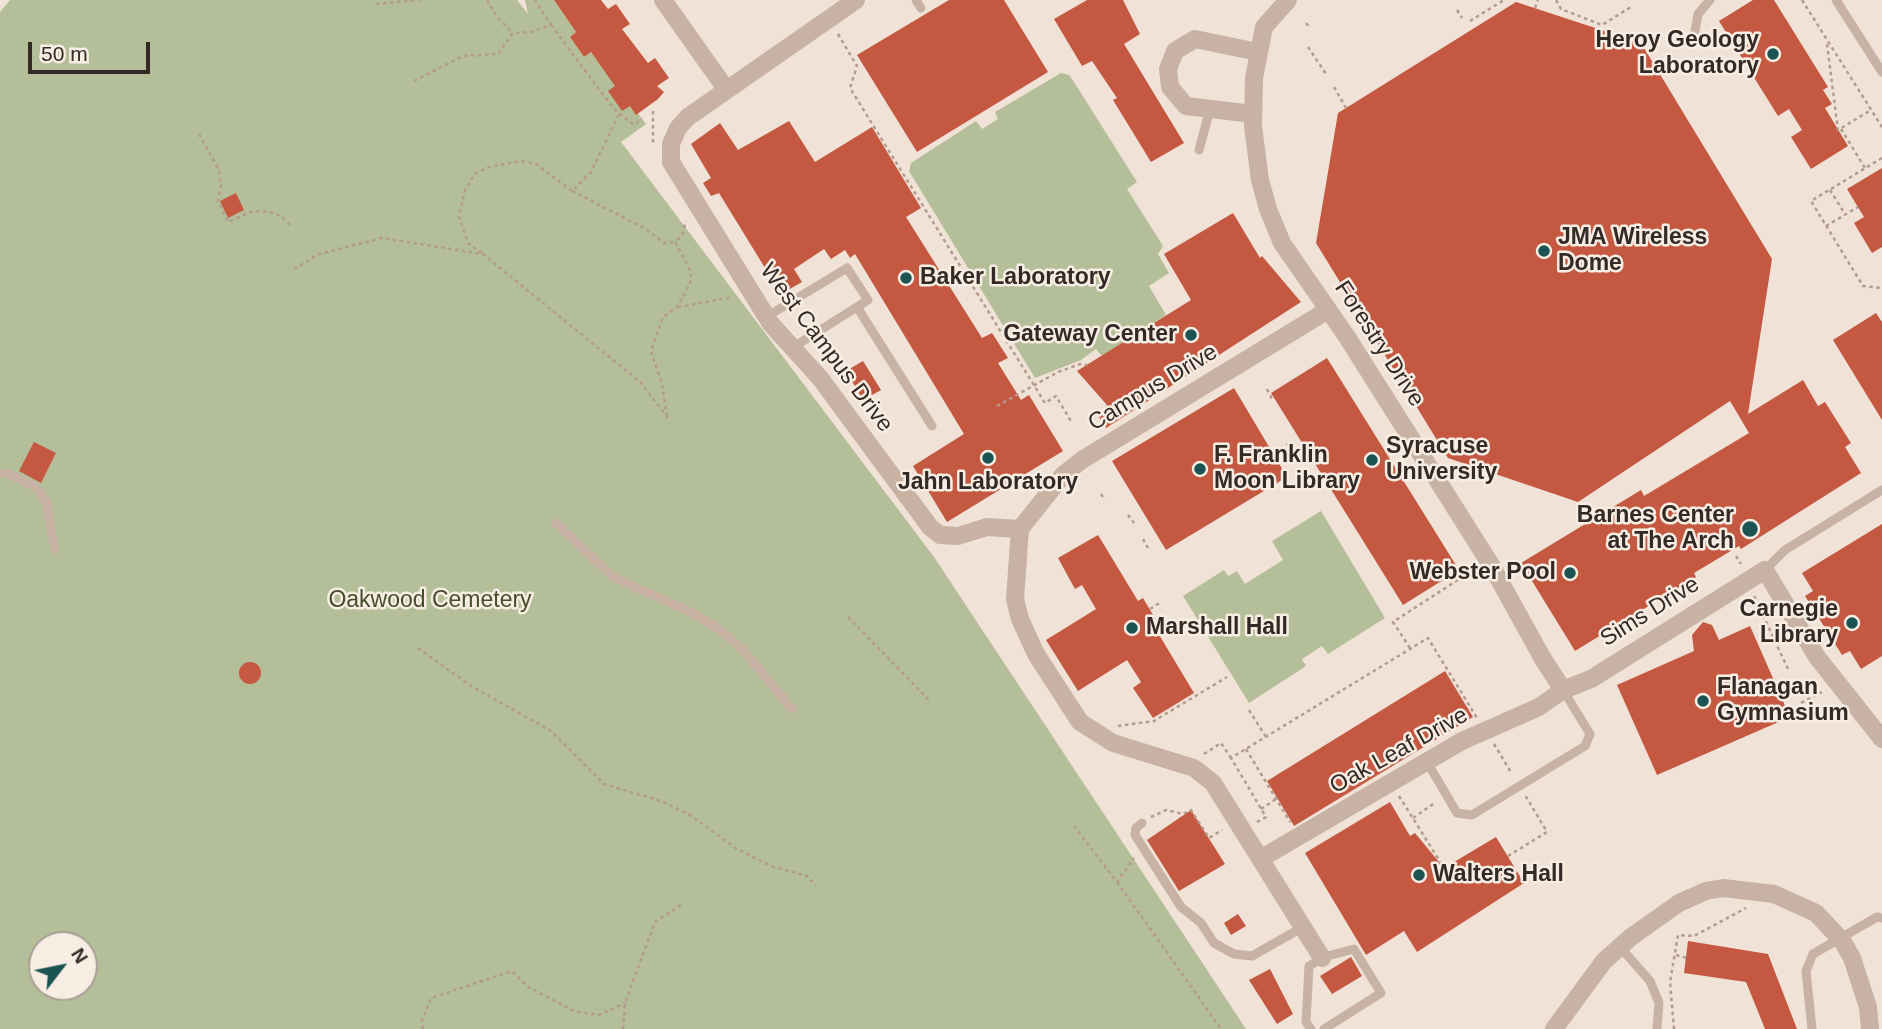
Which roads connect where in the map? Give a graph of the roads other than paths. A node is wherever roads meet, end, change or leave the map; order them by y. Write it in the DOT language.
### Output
graph roads {
  1 [pos="663,0"];
  2 [pos="856,0"];
  3 [pos="1710,0"];
  4 [pos="1836,0"];
  5 [pos="1285,1"];
  6 [pos="1695,32"];
  7 [pos="1258,52"];
  8 [pos="1882,72"];
  9 [pos="726,89"];
  10 [pos="1210,109"];
  11 [pos="1253,114"];
  12 [pos="1199,150"];
  13 [pos="857,307"];
  14 [pos="1328,310"];
  15 [pos="766,317"];
  16 [pos="792,348"];
  17 [pos="932,426"];
  18 [pos="0,474"];
  19 [pos="1882,490"];
  20 [pos="556,523"];
  21 [pos="1020,528"];
  22 [pos="55,550"];
  23 [pos="1765,570"];
  24 [pos="1563,690"];
  25 [pos="792,709"];
  26 [pos="1882,739"];
  27 [pos="1427,762"];
  28 [pos="1142,823"];
  29 [pos="1260,859"];
  30 [pos="1882,918"];
  31 [pos="1303,927"];
  32 [pos="1839,938"];
  33 [pos="1620,947"];
  34 [pos="1322,958"];
  35 [pos="1311,1029"];
  36 [pos="1324,1029"];
  37 [pos="1554,1029"];
  38 [pos="1657,1029"];
  39 [pos="1812,1029"];
  40 [pos="1870,1029"];
  1 -- 9 [label="street"];
  2 -- 9 [label="street, West Campus Drive"];
  3 -- 6 [label="lane"];
  4 -- 8 [label="lane"];
  5 -- 7 [label="street, Forestry Drive"];
  7 -- 10 [label="street"];
  7 -- 11 [label="street, Forestry Drive"];
  9 -- 15 [label="street, West Campus Drive"];
  10 -- 11 [label="street"];
  10 -- 12 [label="lane"];
  11 -- 14 [label="street, Forestry Drive"];
  13 -- 15 [label="lane"];
  13 -- 16 [label="lane"];
  13 -- 17 [label="lane"];
  14 -- 21 [label="street, Campus Drive"];
  14 -- 24 [label="street, Forestry Drive"];
  15 -- 16 [label="street, West Campus Drive"];
  16 -- 21 [label="street, West Campus Drive"];
  18 -- 22 [label="lane"];
  19 -- 23 [label="lane"];
  20 -- 25 [label="lane"];
  21 -- 29 [label="street"];
  23 -- 24 [label="street, Sims Drive"];
  23 -- 26 [label="street"];
  24 -- 27 [label="street, Oak Leaf Drive"];
  24 -- 27 [label="lane"];
  27 -- 29 [label="street, Oak Leaf Drive"];
  28 -- 31 [label="lane"];
  29 -- 31 [label="street"];
  30 -- 32 [label="lane"];
  31 -- 34 [label="street"];
  32 -- 33 [label="street"];
  32 -- 39 [label="lane"];
  32 -- 40 [label="street"];
  33 -- 37 [label="street"];
  33 -- 38 [label="lane"];
  34 -- 35 [label="lane"];
  34 -- 36 [label="lane"];
}
